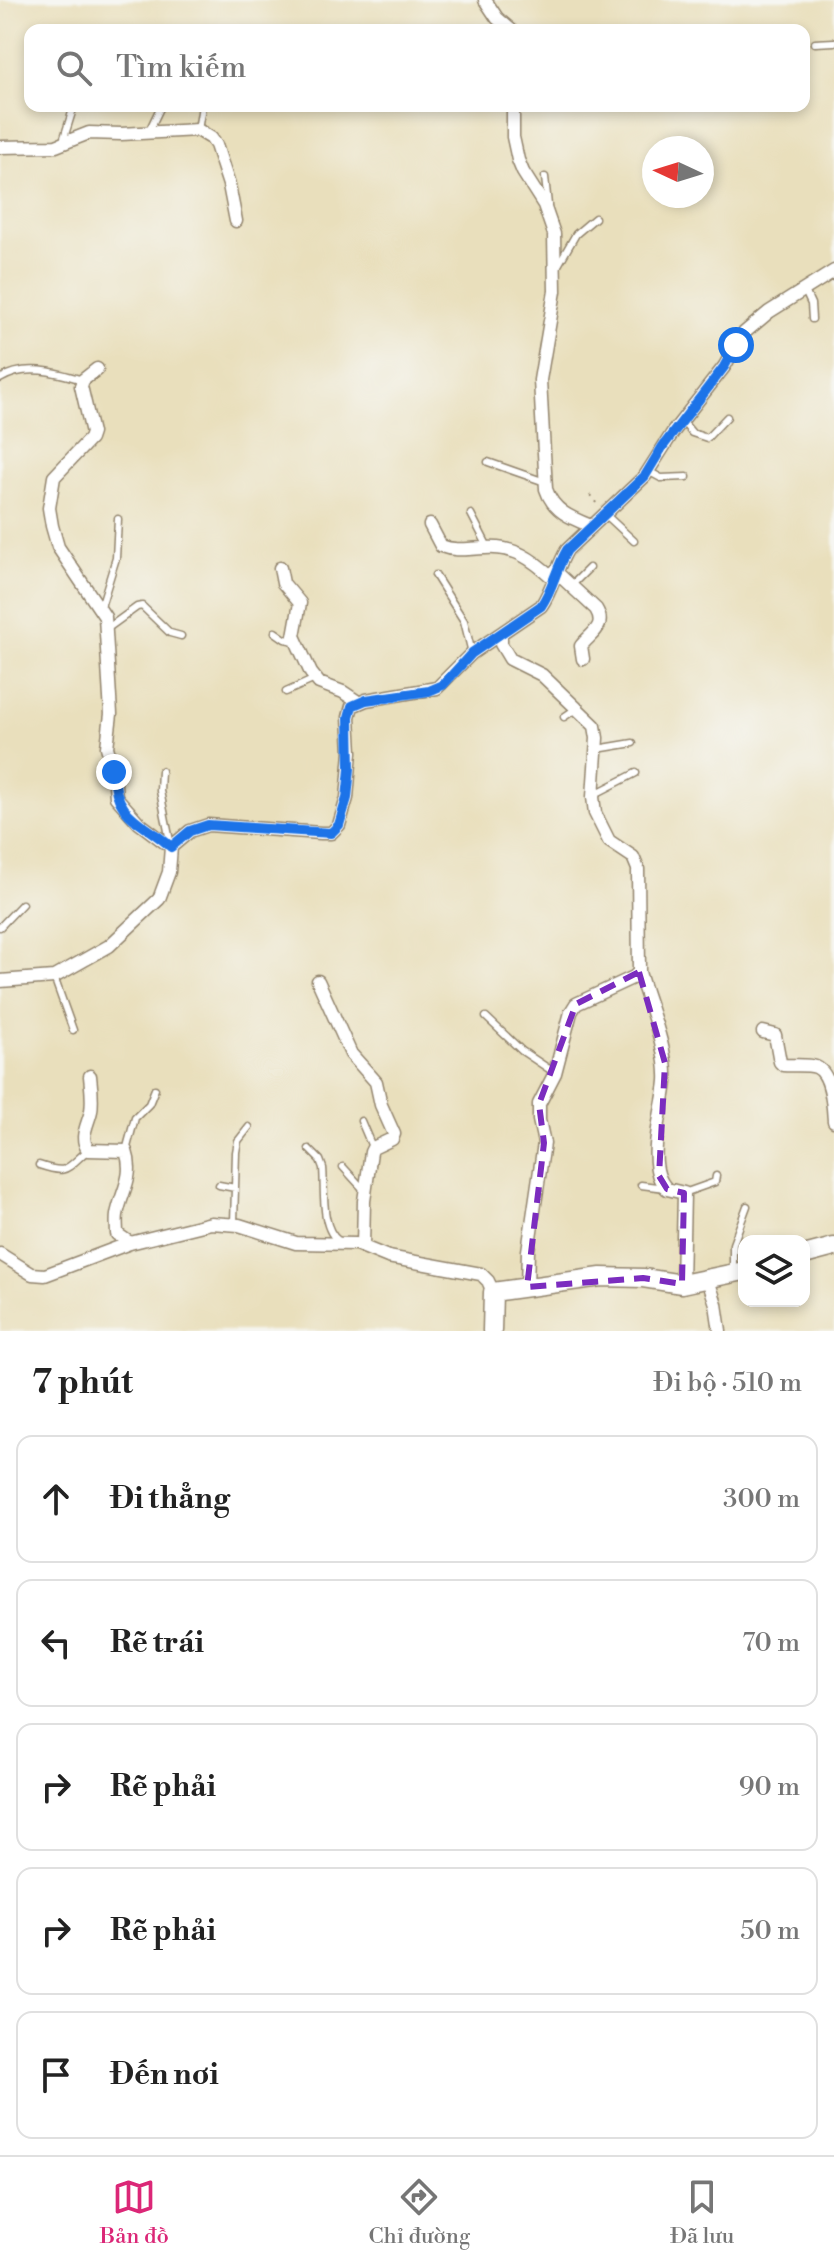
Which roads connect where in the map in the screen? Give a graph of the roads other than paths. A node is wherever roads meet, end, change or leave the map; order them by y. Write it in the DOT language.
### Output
graph roads {
  1 [pos="485,0"];
  2 [pos="504,24"];
  3 [pos="834,42"];
  4 [pos="815,43"];
  5 [pos="72,112"];
  6 [pos="158,112"];
  7 [pos="201,112"];
  8 [pos="513,112"];
  9 [pos="198,130"];
  10 [pos="148,132"];
  11 [pos="62,145"];
  12 [pos="0,147"];
  13 [pos="545,177"];
  14 [pos="550,217"];
  15 [pos="595,218"];
  16 [pos="236,221"];
  17 [pos="555,270"];
  18 [pos="834,271"];
  19 [pos="805,291"];
  20 [pos="812,319"];
  21 [pos="97,369"];
  22 [pos="0,379"];
  23 [pos="83,380"];
  24 [pos="727,417"];
  25 [pos="682,421"];
  26 [pos="488,462"];
  27 [pos="648,471"];
  28 [pos="687,477"];
  29 [pos="545,482"];
  30 [pos="471,514"];
  31 [pos="606,515"];
  32 [pos="118,519"];
  33 [pos="430,525"];
  34 [pos="591,526"];
  35 [pos="634,541"];
  36 [pos="488,547"];
  37 [pos="280,568"];
  38 [pos="589,568"];
  39 [pos="554,574"];
  40 [pos="435,575"];
  41 [pos="571,586"];
  42 [pos="100,610"];
  43 [pos="108,628"];
  44 [pos="275,632"];
  45 [pos="181,636"];
  46 [pos="501,636"];
  47 [pos="295,641"];
  48 [pos="472,653"];
  49 [pos="583,659"];
  50 [pos="315,679"];
  51 [pos="286,692"];
  52 [pos="358,702"];
  53 [pos="578,707"];
  54 [pos="564,717"];
  55 [pos="633,743"];
  56 [pos="597,749"];
  57 [pos="161,771"];
  58 [pos="636,773"];
  59 [pos="593,795"];
  60 [pos="171,847"];
  61 [pos="22,904"];
  62 [pos="0,927"];
  63 [pos="639,972"];
  64 [pos="54,977"];
  65 [pos="0,981"];
  66 [pos="318,981"];
  67 [pos="486,1017"];
  68 [pos="73,1030"];
  69 [pos="763,1032"];
  70 [pos="828,1069"];
  71 [pos="555,1073"];
  72 [pos="90,1076"];
  73 [pos="155,1089"];
  74 [pos="361,1121"];
  75 [pos="834,1121"];
  76 [pos="249,1127"];
  77 [pos="373,1148"];
  78 [pos="309,1149"];
  79 [pos="88,1150"];
  80 [pos="126,1151"];
  81 [pos="39,1165"];
  82 [pos="343,1167"];
  83 [pos="716,1176"];
  84 [pos="219,1185"];
  85 [pos="641,1185"];
  86 [pos="235,1188"];
  87 [pos="667,1189"];
  88 [pos="365,1192"];
  89 [pos="684,1193"];
  90 [pos="747,1206"];
  91 [pos="237,1225"];
  92 [pos="130,1243"];
  93 [pos="346,1243"];
  94 [pos="363,1246"];
  95 [pos="834,1247"];
  96 [pos="810,1253"];
  97 [pos="0,1254"];
  98 [pos="738,1267"];
  99 [pos="738,1272"];
  100 [pos="707,1277"];
  101 [pos="682,1284"];
  102 [pos="527,1287"];
  103 [pos="493,1292"];
  104 [pos="492,1331"];
  105 [pos="720,1331"];
  1 -- 2 [label="street"];
  3 -- 4 [label="lane"];
  5 -- 11 [label="lane"];
  6 -- 10 [label="lane"];
  7 -- 9 [label="lane"];
  8 -- 14 [label="street"];
  9 -- 10 [label="street"];
  9 -- 16 [label="street"];
  10 -- 11 [label="street"];
  11 -- 12 [label="street"];
  13 -- 14 [label="lane"];
  14 -- 17 [label="street"];
  15 -- 17 [label="lane"];
  17 -- 29 [label="street"];
  18 -- 19 [label="street"];
  19 -- 20 [label="lane"];
  19 -- 25 [label="street"];
  21 -- 23 [label="street"];
  22 -- 23 [label="lane"];
  23 -- 42 [label="street"];
  24 -- 25 [label="lane"];
  25 -- 27 [label="street"];
  26 -- 29 [label="lane"];
  27 -- 28 [label="lane"];
  27 -- 31 [label="street"];
  29 -- 34 [label="street"];
  30 -- 36 [label="lane"];
  31 -- 34 [label="street"];
  31 -- 35 [label="lane"];
  32 -- 42 [label="lane"];
  33 -- 36 [label="street"];
  34 -- 39 [label="street"];
  36 -- 39 [label="street"];
  37 -- 47 [label="street"];
  38 -- 41 [label="lane"];
  39 -- 41 [label="street"];
  39 -- 46 [label="street"];
  40 -- 48 [label="lane"];
  41 -- 49 [label="street"];
  42 -- 43 [label="street"];
  43 -- 45 [label="lane"];
  43 -- 60 [label="street"];
  44 -- 47 [label="lane"];
  46 -- 48 [label="street"];
  46 -- 53 [label="street"];
  47 -- 50 [label="street"];
  48 -- 52 [label="street"];
  50 -- 51 [label="lane"];
  50 -- 52 [label="street"];
  52 -- 60 [label="street"];
  53 -- 54 [label="lane"];
  53 -- 56 [label="street"];
  55 -- 56 [label="lane"];
  56 -- 59 [label="street"];
  57 -- 60 [label="lane"];
  58 -- 59 [label="lane"];
  59 -- 63 [label="street"];
  60 -- 64 [label="street"];
  61 -- 62 [label="lane"];
  63 -- 71 [label="street"];
  63 -- 87 [label="street"];
  64 -- 65 [label="street"];
  64 -- 68 [label="lane"];
  66 -- 77 [label="street"];
  67 -- 71 [label="lane"];
  69 -- 70 [label="street"];
  70 -- 75 [label="street"];
  71 -- 102 [label="street"];
  72 -- 79 [label="street"];
  73 -- 80 [label="lane"];
  74 -- 77 [label="lane"];
  76 -- 86 [label="lane"];
  77 -- 88 [label="street"];
  78 -- 93 [label="lane"];
  79 -- 80 [label="street"];
  79 -- 81 [label="lane"];
  80 -- 92 [label="street"];
  82 -- 88 [label="lane"];
  83 -- 89 [label="lane"];
  84 -- 86 [label="lane"];
  85 -- 87 [label="lane"];
  86 -- 91 [label="lane"];
  87 -- 89 [label="street"];
  88 -- 94 [label="street"];
  89 -- 101 [label="street"];
  90 -- 98 [label="lane"];
  91 -- 92 [label="street"];
  91 -- 93 [label="street"];
  92 -- 97 [label="street"];
  93 -- 94 [label="street"];
  94 -- 103 [label="street"];
  95 -- 96 [label="street"];
  99 -- 100 [label="street"];
  100 -- 101 [label="street"];
  100 -- 105 [label="street"];
  101 -- 102 [label="street"];
  102 -- 103 [label="street"];
  103 -- 104 [label="street"];
}
